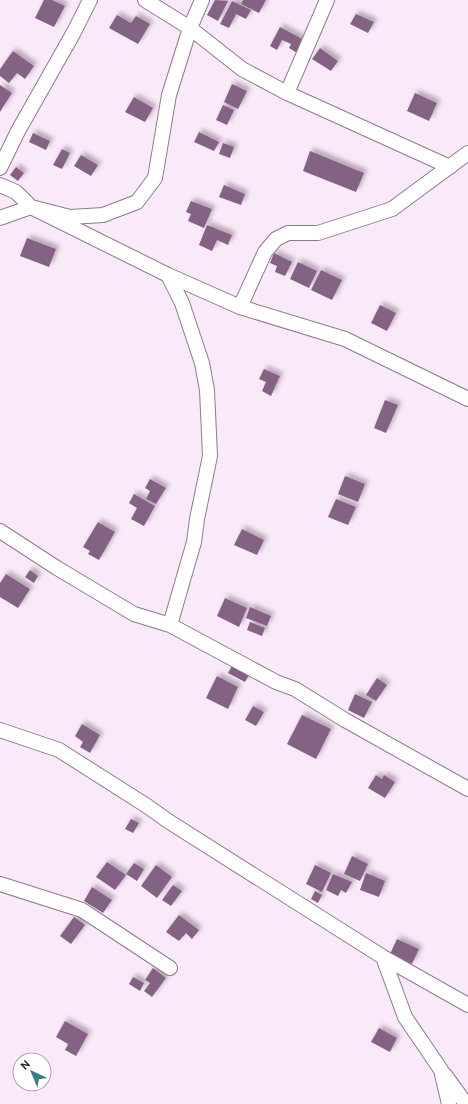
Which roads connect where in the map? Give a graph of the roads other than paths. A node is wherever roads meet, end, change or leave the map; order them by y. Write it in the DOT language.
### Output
graph roads {
  1 [pos="90,0"];
  2 [pos="145,0"];
  3 [pos="202,0"];
  4 [pos="327,0"];
  5 [pos="190,28"];
  6 [pos="287,93"];
  7 [pos="468,153"];
  8 [pos="450,167"];
  9 [pos="0,168"];
  10 [pos="0,185"];
  11 [pos="31,207"];
  12 [pos="0,218"];
  13 [pos="168,275"];
  14 [pos="240,307"];
  15 [pos="468,399"];
  16 [pos="0,531"];
  17 [pos="170,625"];
  18 [pos="0,730"];
  19 [pos="468,789"];
  20 [pos="0,884"];
  21 [pos="383,956"];
  22 [pos="170,968"];
  23 [pos="468,1006"];
  24 [pos="441,1070"];
  25 [pos="449,1104"];
  26 [pos="466,1104"];
  1 -- 9 [label="street"];
  2 -- 5 [label="street"];
  3 -- 5 [label="street"];
  4 -- 6 [label="street"];
  5 -- 6 [label="street"];
  5 -- 11 [label="street"];
  6 -- 8 [label="street"];
  7 -- 8 [label="street"];
  8 -- 14 [label="street"];
  10 -- 11 [label="street"];
  11 -- 12 [label="street"];
  11 -- 13 [label="street"];
  13 -- 14 [label="street"];
  13 -- 17 [label="street"];
  14 -- 15 [label="street"];
  16 -- 17 [label="street"];
  17 -- 19 [label="street"];
  18 -- 21 [label="street"];
  20 -- 22 [label="street"];
  21 -- 23 [label="street"];
  21 -- 24 [label="street"];
  24 -- 25 [label="street"];
  24 -- 26 [label="street"];
}
